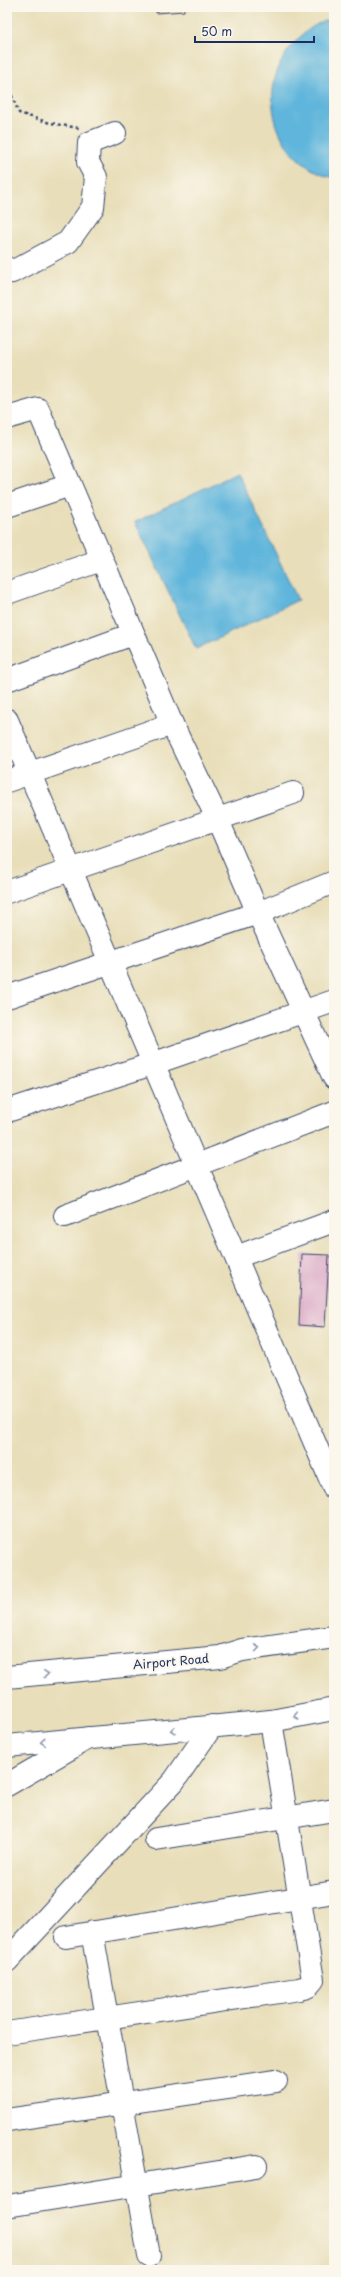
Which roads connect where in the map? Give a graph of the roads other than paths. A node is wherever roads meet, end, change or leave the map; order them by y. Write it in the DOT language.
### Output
graph roads {
  1 [pos="115,133"];
  2 [pos="7,268"];
  3 [pos="7,418"];
  4 [pos="70,485"];
  5 [pos="7,506"];
  6 [pos="101,560"];
  7 [pos="7,593"];
  8 [pos="133,634"];
  9 [pos="7,680"];
  10 [pos="7,720"];
  11 [pos="172,724"];
  12 [pos="29,773"];
  13 [pos="7,781"];
  14 [pos="293,793"];
  15 [pos="217,818"];
  16 [pos="70,870"];
  17 [pos="334,882"];
  18 [pos="7,892"];
  19 [pos="258,913"];
  20 [pos="110,962"];
  21 [pos="7,997"];
  22 [pos="334,1001"];
  23 [pos="304,1010"];
  24 [pos="155,1063"];
  25 [pos="334,1078"];
  26 [pos="7,1111"];
  27 [pos="334,1112"];
  28 [pos="196,1165"];
  29 [pos="65,1216"];
  30 [pos="334,1221"];
  31 [pos="236,1257"];
  32 [pos="334,1488"];
  33 [pos="334,1637"];
  34 [pos="7,1677"];
  35 [pos="334,1709"];
  36 [pos="271,1721"];
  37 [pos="212,1726"];
  38 [pos="88,1738"];
  39 [pos="7,1746"];
  40 [pos="7,1785"];
  41 [pos="334,1810"];
  42 [pos="287,1818"];
  43 [pos="156,1839"];
  44 [pos="334,1892"];
  45 [pos="301,1898"];
  46 [pos="92,1932"];
  47 [pos="66,1937"];
  48 [pos="7,1961"];
  49 [pos="107,2018"];
  50 [pos="7,2033"];
  51 [pos="276,2081"];
  52 [pos="122,2103"];
  53 [pos="7,2120"];
  54 [pos="256,2166"];
  55 [pos="137,2185"];
  56 [pos="7,2206"];
  57 [pos="149,2256"];
  1 -- 2 [label="street"];
  3 -- 4 [label="street"];
  4 -- 5 [label="street"];
  4 -- 6 [label="street"];
  6 -- 7 [label="street"];
  6 -- 8 [label="street"];
  8 -- 9 [label="street"];
  8 -- 11 [label="street"];
  10 -- 12 [label="street"];
  11 -- 12 [label="street"];
  11 -- 15 [label="street"];
  12 -- 13 [label="street"];
  12 -- 16 [label="street"];
  14 -- 15 [label="street"];
  15 -- 16 [label="street"];
  15 -- 19 [label="street"];
  16 -- 18 [label="street"];
  16 -- 20 [label="street"];
  17 -- 19 [label="street"];
  19 -- 20 [label="street"];
  19 -- 23 [label="street"];
  20 -- 21 [label="street"];
  20 -- 24 [label="street"];
  22 -- 23 [label="street"];
  23 -- 24 [label="street"];
  23 -- 25 [label="street"];
  24 -- 26 [label="street"];
  24 -- 28 [label="street"];
  27 -- 28 [label="street"];
  28 -- 29 [label="street"];
  28 -- 31 [label="street"];
  30 -- 31 [label="street"];
  31 -- 32 [label="street"];
  34 -- 33 [label="street, Airport Road, one-way"];
  35 -- 36 [label="street, one-way"];
  36 -- 37 [label="street"];
  36 -- 42 [label="street"];
  37 -- 38 [label="street, one-way"];
  37 -- 48 [label="street"];
  38 -- 39 [label="street, one-way"];
  38 -- 40 [label="street"];
  41 -- 42 [label="street"];
  42 -- 43 [label="street"];
  42 -- 45 [label="street"];
  44 -- 45 [label="street"];
  45 -- 46 [label="street"];
  45 -- 49 [label="street"];
  46 -- 47 [label="street"];
  46 -- 49 [label="street"];
  49 -- 50 [label="street"];
  49 -- 52 [label="street"];
  51 -- 52 [label="street"];
  52 -- 53 [label="street"];
  52 -- 55 [label="street"];
  54 -- 55 [label="street"];
  55 -- 56 [label="street"];
  55 -- 57 [label="street"];
}
